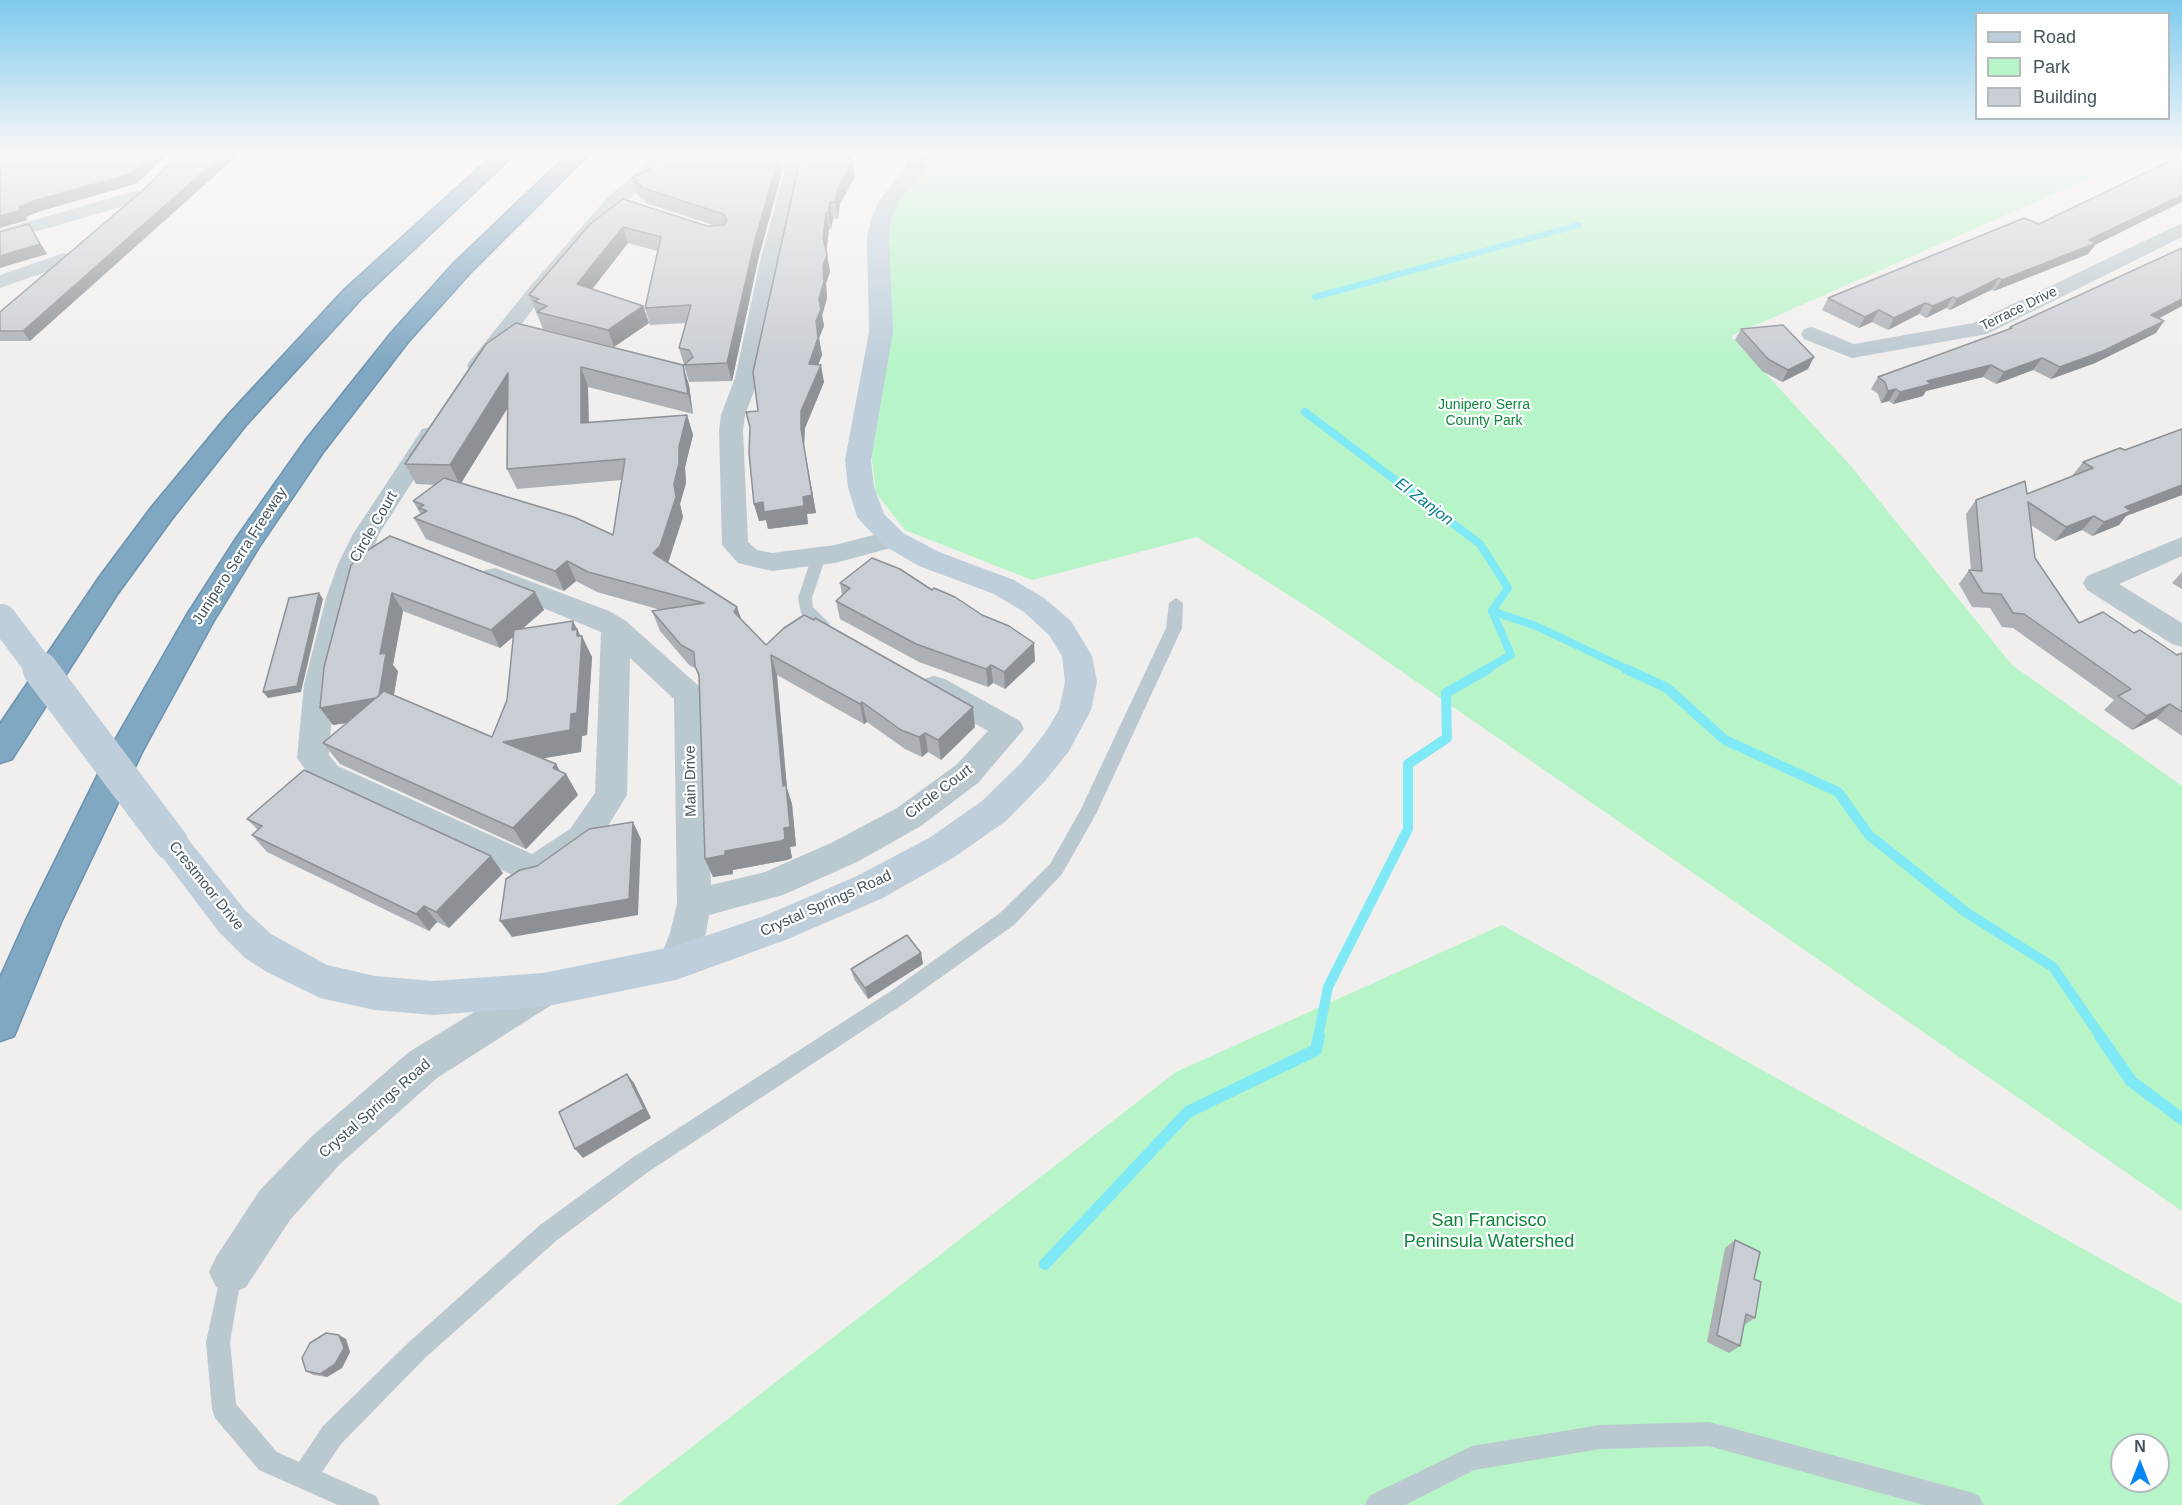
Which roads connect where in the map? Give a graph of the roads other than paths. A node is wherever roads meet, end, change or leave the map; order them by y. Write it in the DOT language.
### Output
graph roads {
  1 [pos="38,225"];
  2 [pos="428,225"];
  3 [pos="506,225"];
  4 [pos="608,225"];
  5 [pos="779,225"];
  6 [pos="880,225"];
  7 [pos="2182,229"];
  8 [pos="0,236"];
  9 [pos="72,252"];
  10 [pos="0,284"];
  11 [pos="1812,334"];
  12 [pos="462,388"];
  13 [pos="443,416"];
  14 [pos="366,534"];
  15 [pos="893,539"];
  16 [pos="397,542"];
  17 [pos="2182,546"];
  18 [pos="819,556"];
  19 [pos="467,567"];
  20 [pos="1176,603"];
  21 [pos="1,616"];
  22 [pos="616,628"];
  23 [pos="833,629"];
  24 [pos="2182,637"];
  25 [pos="915,676"];
  26 [pos="0,750"];
  27 [pos="694,904"];
  28 [pos="676,963"];
  29 [pos="543,990"];
  30 [pos="0,1023"];
  31 [pos="231,1272"];
  32 [pos="304,1477"];
  33 [pos="367,1505"];
  34 [pos="1378,1505"];
  35 [pos="1970,1505"];
  1 -- 8 [label="street"];
  2 -- 26 [label="highway"];
  3 -- 30 [label="highway, Junipero Serra Freeway"];
  4 -- 12 [label="street"];
  5 -- 18 [label="street"];
  6 -- 15 [label="street, Crystal Springs Road"];
  7 -- 11 [label="street, Terrace Drive"];
  9 -- 10 [label="street"];
  13 -- 14 [label="street, Circle Court"];
  14 -- 16 [label="street"];
  14 -- 22 [label="street, Circle Court"];
  15 -- 18 [label="street"];
  15 -- 28 [label="street, Crystal Springs Road"];
  17 -- 24 [label="street"];
  18 -- 23 [label="lane"];
  19 -- 22 [label="street, Main Drive"];
  20 -- 32 [label="lane"];
  21 -- 29 [label="street, Crestmoor Drive, bridge"];
  22 -- 27 [label="street, Main Drive"];
  25 -- 27 [label="street, Circle Court"];
  27 -- 28 [label="street, Main Drive"];
  28 -- 29 [label="street, Crystal Springs Road"];
  29 -- 31 [label="street, Crystal Springs Road"];
  31 -- 32 [label="lane"];
  32 -- 33 [label="lane"];
  34 -- 35 [label="lane"];
}
